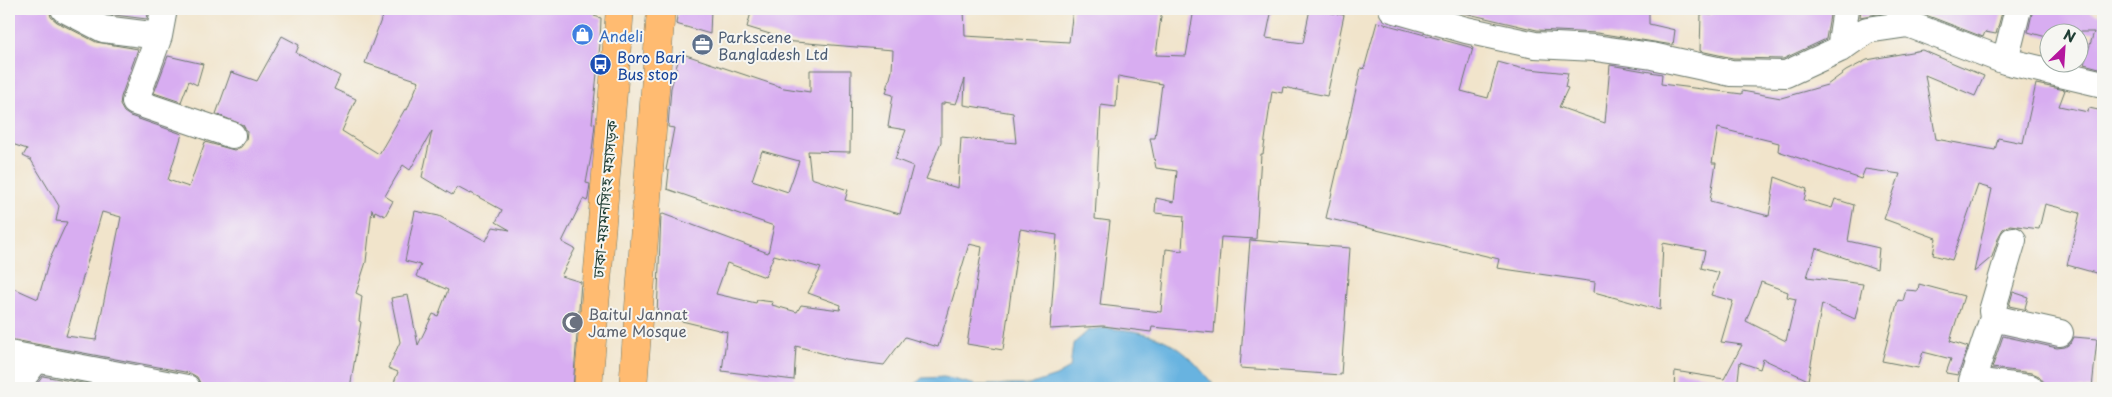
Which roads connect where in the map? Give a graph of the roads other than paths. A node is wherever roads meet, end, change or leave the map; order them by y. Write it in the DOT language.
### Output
graph roads {
  1 [pos="64,9"];
  2 [pos="164,9"];
  3 [pos="620,9"];
  4 [pos="661,9"];
  5 [pos="1846,9"];
  6 [pos="2018,9"];
  7 [pos="1405,10"];
  8 [pos="159,36"];
  9 [pos="1840,49"];
  10 [pos="2004,61"];
  11 [pos="2103,84"];
  12 [pos="232,135"];
  13 [pos="2013,240"];
  14 [pos="1993,318"];
  15 [pos="2060,333"];
  16 [pos="9,354"];
  17 [pos="37,359"];
  18 [pos="1972,384"];
  19 [pos="15,388"];
  20 [pos="186,388"];
  21 [pos="588,388"];
  22 [pos="633,388"];
  23 [pos="2030,388"];
  1 -- 8 [label="street"];
  2 -- 8 [label="street"];
  3 -- 21 [label="highway, ঢাকা-ময়মনসিংহ মহাসড়ক"];
  4 -- 22 [label="highway"];
  5 -- 9 [label="street"];
  6 -- 10 [label="street"];
  7 -- 9 [label="street"];
  8 -- 12 [label="street"];
  9 -- 10 [label="street"];
  10 -- 11 [label="street"];
  13 -- 14 [label="street"];
  14 -- 15 [label="street"];
  14 -- 18 [label="street"];
  16 -- 17 [label="street"];
  17 -- 19 [label="street"];
  17 -- 20 [label="street"];
  18 -- 23 [label="street"];
}
